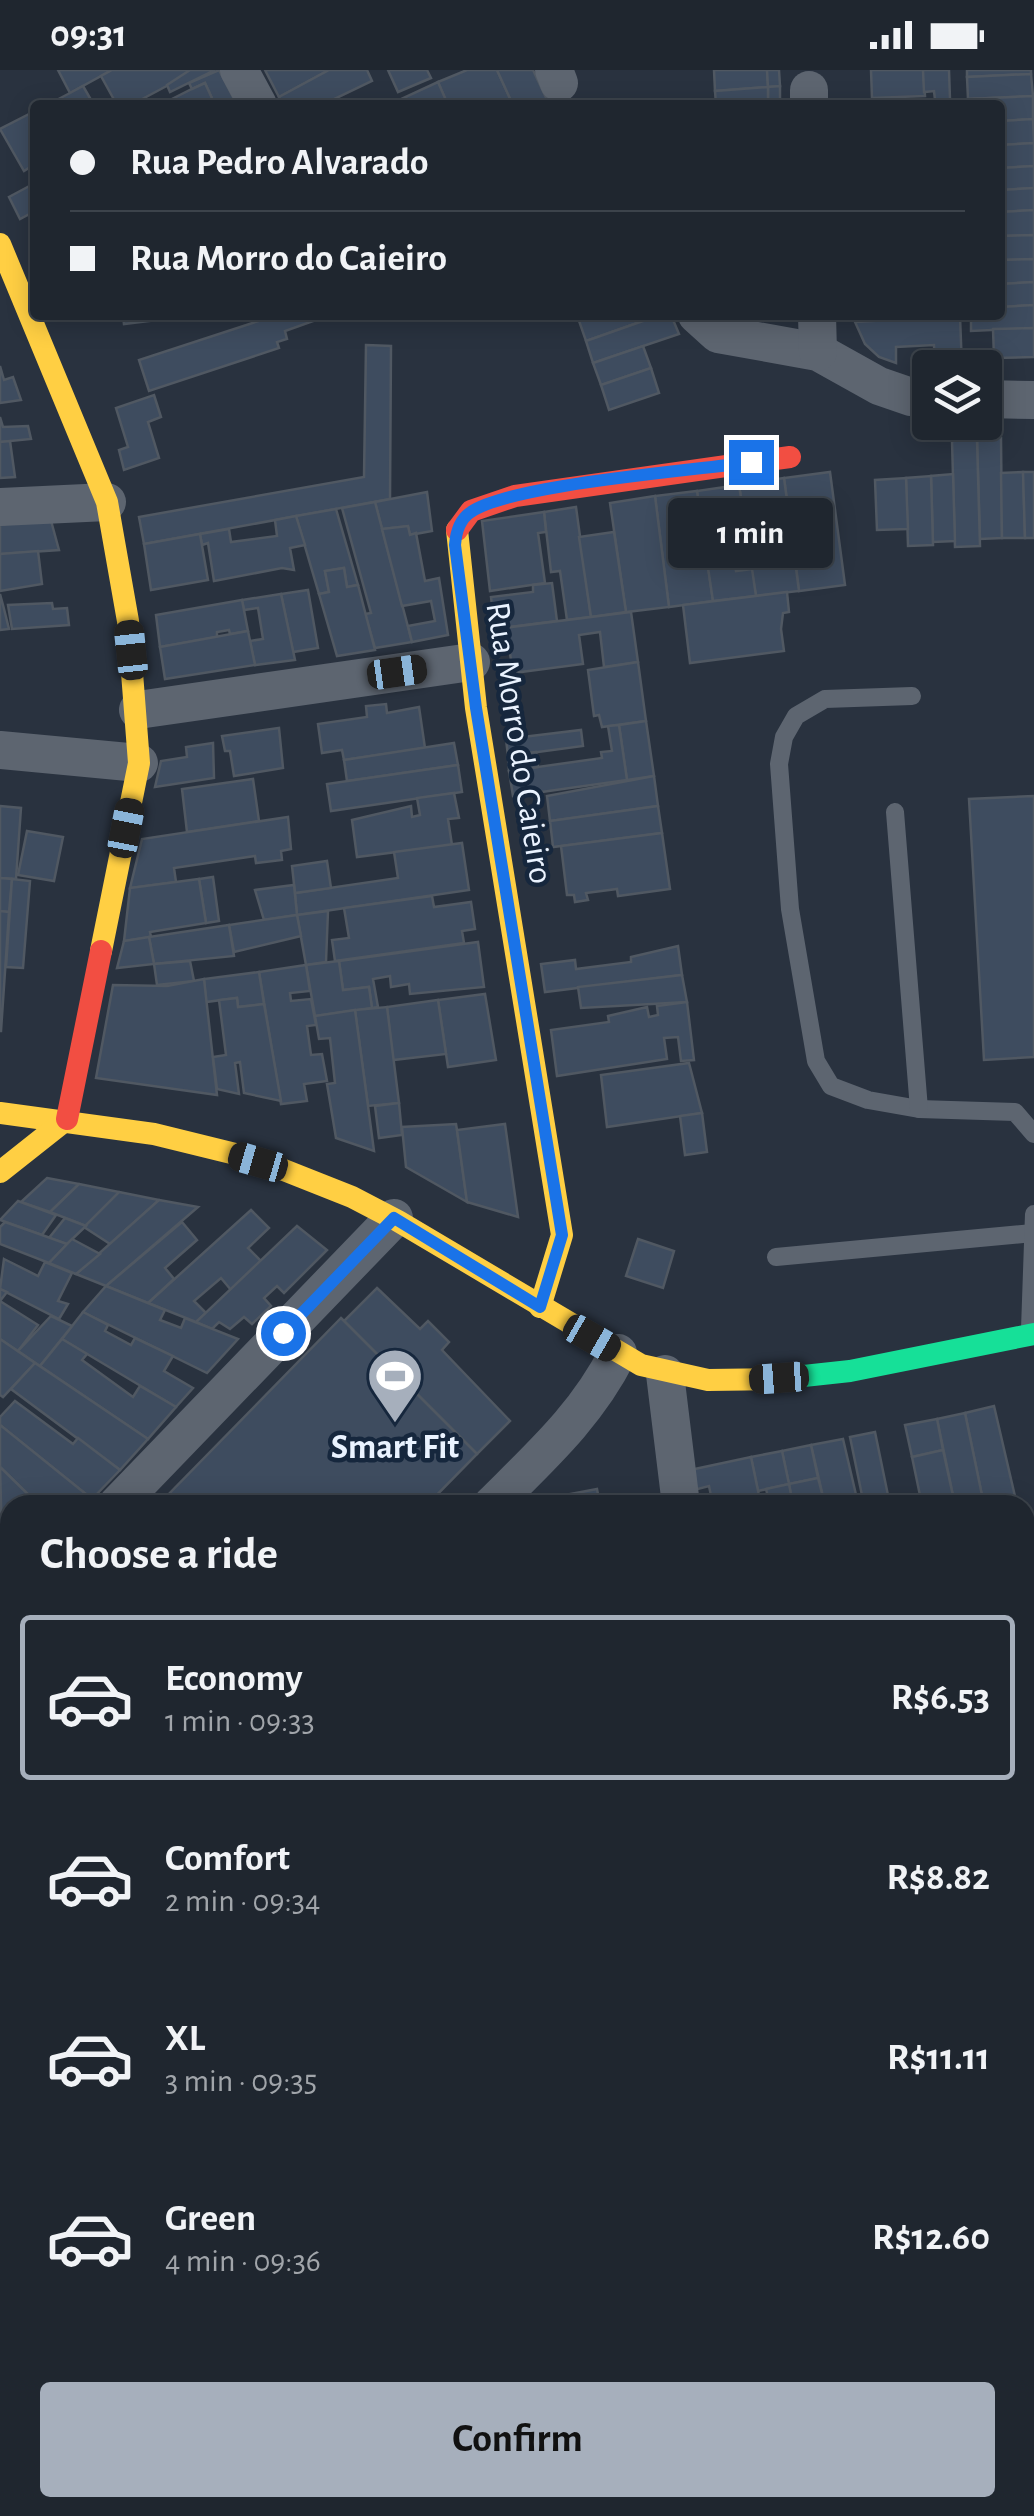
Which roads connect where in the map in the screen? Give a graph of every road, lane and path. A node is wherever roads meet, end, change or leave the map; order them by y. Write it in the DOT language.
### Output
graph roads {
  1 [pos="239,70"];
  2 [pos="255,100"];
  3 [pos="0,244"];
  4 [pos="30,316"];
  5 [pos="32,320"];
  6 [pos="703,320"];
  7 [pos="818,334"];
  8 [pos="912,397"];
  9 [pos="1002,399"];
  10 [pos="1034,400"];
  11 [pos="790,457"];
  12 [pos="107,502"];
  13 [pos="0,508"];
  14 [pos="471,662"];
  15 [pos="912,696"];
  16 [pos="138,710"];
  17 [pos="0,750"];
  18 [pos="138,763"];
  19 [pos="895,812"];
  20 [pos="919,1109"];
  21 [pos="0,1113"];
  22 [pos="68,1118"];
  23 [pos="1034,1134"];
  24 [pos="0,1172"];
  25 [pos="1034,1214"];
  26 [pos="394,1218"];
  27 [pos="1033,1233"];
  28 [pos="776,1257"];
  29 [pos="540,1307"];
  30 [pos="1032,1341"];
  31 [pos="618,1353"];
  32 [pos="665,1374"];
  33 [pos="127,1495"];
  34 [pos="502,1495"];
  35 [pos="679,1495"];
  1 -- 2 [label="street"];
  3 -- 4 [label="street"];
  5 -- 12 [label="street"];
  6 -- 7 [label="street"];
  7 -- 8 [label="street"];
  9 -- 10 [label="street"];
  11 -- 14 [label="street, Rua Morro do Caieiro"];
  12 -- 13 [label="street"];
  12 -- 16 [label="street"];
  14 -- 16 [label="street"];
  14 -- 29 [label="street, Rua Morro do Caieiro"];
  15 -- 20 [label="lane"];
  16 -- 18 [label="street"];
  17 -- 18 [label="street"];
  18 -- 22 [label="street"];
  19 -- 20 [label="lane"];
  20 -- 23 [label="lane"];
  21 -- 22 [label="street"];
  22 -- 24 [label="street"];
  22 -- 26 [label="street"];
  25 -- 27 [label="lane"];
  26 -- 29 [label="street"];
  26 -- 33 [label="street"];
  27 -- 28 [label="lane"];
  27 -- 30 [label="lane"];
  29 -- 31 [label="street"];
  30 -- 32 [label="street"];
  31 -- 32 [label="street"];
  31 -- 34 [label="street"];
  32 -- 35 [label="street"];
}
